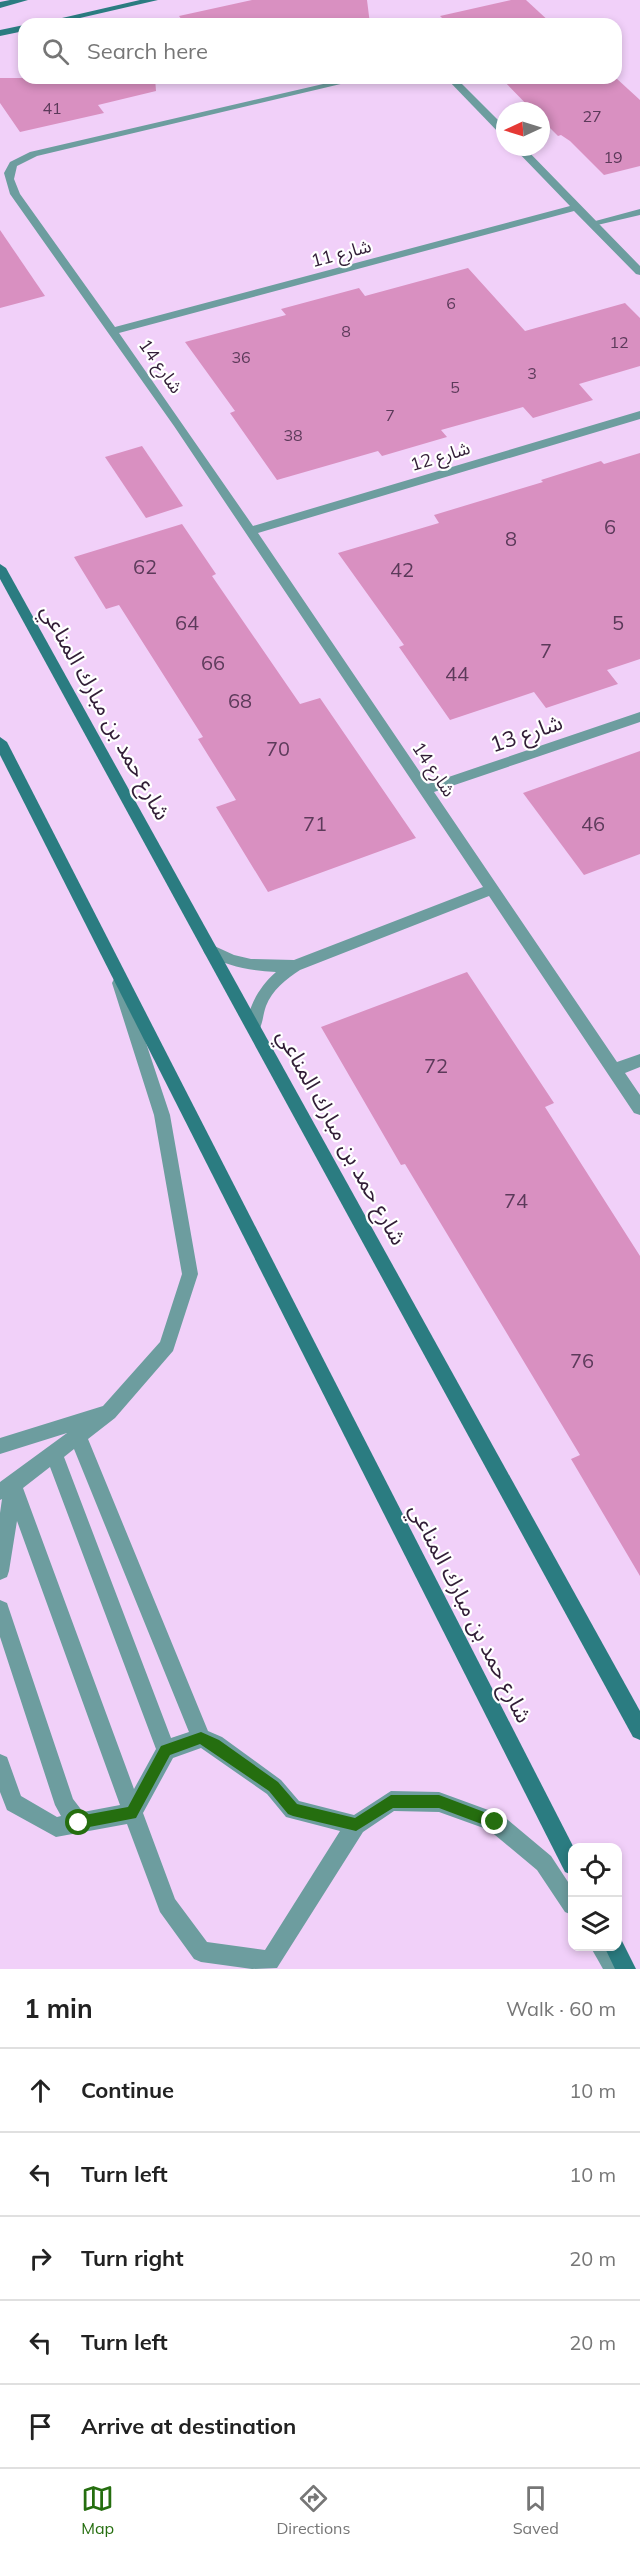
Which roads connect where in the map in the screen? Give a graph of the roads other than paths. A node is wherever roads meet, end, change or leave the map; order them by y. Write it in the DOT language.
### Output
graph roads {
  1 [pos="23,0"];
  2 [pos="153,0"];
  3 [pos="90,2"];
  4 [pos="0,5"];
  5 [pos="113,9"];
  6 [pos="70,18"];
  7 [pos="18,29"];
  8 [pos="0,33"];
  9 [pos="335,84"];
  10 [pos="457,84"];
  11 [pos="496,124"];
  12 [pos="527,156"];
  13 [pos="577,207"];
  14 [pos="640,212"];
  15 [pos="593,224"];
  16 [pos="640,272"];
  17 [pos="113,331"];
  18 [pos="640,415"];
  19 [pos="251,531"];
  20 [pos="0,568"];
  21 [pos="640,717"];
  22 [pos="0,742"];
  23 [pos="425,790"];
  24 [pos="491,890"];
  25 [pos="210,950"];
  26 [pos="110,957"];
  27 [pos="295,966"];
  28 [pos="254,1026"];
  29 [pos="640,1060"];
  30 [pos="614,1070"];
  31 [pos="640,1107"];
  32 [pos="109,1412"];
  33 [pos="78,1436"];
  34 [pos="0,1446"];
  35 [pos="54,1454"];
  36 [pos="6,1488"];
  37 [pos="0,1571"];
  38 [pos="0,1609"];
  39 [pos="640,1730"];
  40 [pos="201,1738"];
  41 [pos="166,1750"];
  42 [pos="0,1764"];
  43 [pos="132,1813"];
  44 [pos="79,1823"];
  45 [pos="356,1825"];
  46 [pos="568,1854"];
  47 [pos="568,1898"];
  48 [pos="603,1951"];
  49 [pos="616,1951"];
  50 [pos="262,1965"];
  51 [pos="615,1969"];
  52 [pos="626,1969"];
  1 -- 4 [label="street"];
  2 -- 5 [label="street"];
  3 -- 5 [label="street"];
  5 -- 6 [label="street"];
  7 -- 8 [label="street"];
  9 -- 17 [label="street, شارع 14"];
  10 -- 11 [label="street"];
  12 -- 13 [label="street"];
  13 -- 15 [label="street"];
  13 -- 17 [label="street, شارع 11"];
  14 -- 15 [label="street"];
  15 -- 16 [label="street"];
  17 -- 19 [label="street, شارع 14"];
  18 -- 19 [label="street, شارع 12"];
  19 -- 23 [label="street, شارع 14"];
  20 -- 25 [label="street, شارع حمد بن مبارك المناعي"];
  21 -- 23 [label="street, شارع 13"];
  22 -- 26 [label="street, شارع حمد بن مبارك المناعي"];
  23 -- 24 [label="street, شارع 14"];
  24 -- 27 [label="street"];
  24 -- 30 [label="street, شارع 14"];
  25 -- 27 [label="street"];
  25 -- 28 [label="street, شارع حمد بن مبارك المناعي"];
  26 -- 32 [label="street"];
  26 -- 46 [label="street, شارع حمد بن مبارك المناعي"];
  27 -- 28 [label="street"];
  28 -- 39 [label="street, شارع حمد بن مبارك المناعي"];
  29 -- 30 [label="street"];
  30 -- 31 [label="street, شارع 14"];
  32 -- 33 [label="street"];
  32 -- 34 [label="street"];
  33 -- 35 [label="street"];
  33 -- 40 [label="street"];
  35 -- 36 [label="street"];
  35 -- 41 [label="street"];
  36 -- 37 [label="street"];
  36 -- 43 [label="street"];
  38 -- 44 [label="street"];
  40 -- 41 [label="street"];
  40 -- 45 [label="street"];
  41 -- 43 [label="street"];
  42 -- 44 [label="street"];
  43 -- 44 [label="street"];
  43 -- 50 [label="street"];
  45 -- 47 [label="street"];
  45 -- 50 [label="street"];
  48 -- 51 [label="street"];
  49 -- 52 [label="street"];
}
